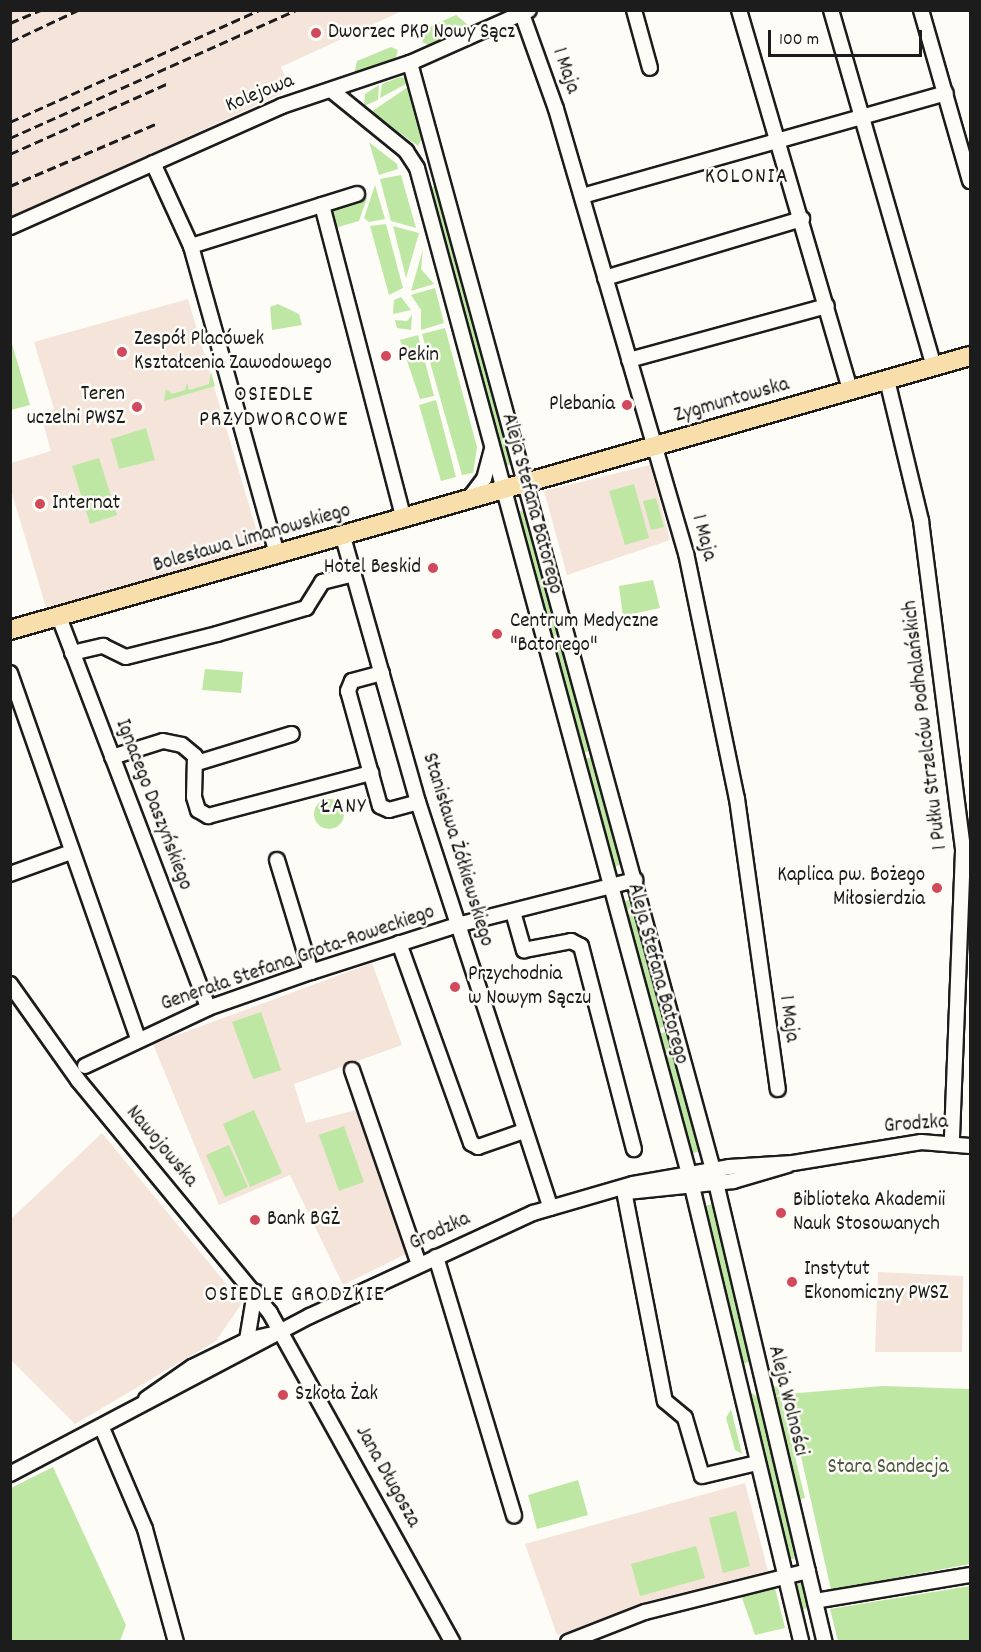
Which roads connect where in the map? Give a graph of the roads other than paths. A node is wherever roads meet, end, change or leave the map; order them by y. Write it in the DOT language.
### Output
graph roads {
  1 [pos="634,10"];
  2 [pos="739,10"];
  3 [pos="831,10"];
  4 [pos="921,10"];
  5 [pos="525,12"];
  6 [pos="410,63"];
  7 [pos="650,68"];
  8 [pos="331,90"];
  9 [pos="946,93"];
  10 [pos="862,116"];
  11 [pos="777,139"];
  12 [pos="153,163"];
  13 [pos="970,181"];
  14 [pos="357,194"];
  15 [pos="582,196"];
  16 [pos="322,205"];
  17 [pos="802,219"];
  18 [pos="10,227"];
  19 [pos="191,246"];
  20 [pos="605,278"];
  21 [pos="827,306"];
  22 [pos="970,356"];
  23 [pos="629,360"];
  24 [pos="934,366"];
  25 [pos="887,380"];
  26 [pos="850,390"];
  27 [pos="493,444"];
  28 [pos="656,447"];
  29 [pos="528,485"];
  30 [pos="506,491"];
  31 [pos="466,502"];
  32 [pos="404,520"];
  33 [pos="344,537"];
  34 [pos="277,555"];
  35 [pos="354,574"];
  36 [pos="59,617"];
  37 [pos="10,630"];
  38 [pos="72,653"];
  39 [pos="10,673"];
  40 [pos="382,673"];
  41 [pos="292,734"];
  42 [pos="112,757"];
  43 [pos="197,763"];
  44 [pos="371,773"];
  45 [pos="970,780"];
  46 [pos="956,783"];
  47 [pos="418,802"];
  48 [pos="71,852"];
  49 [pos="277,860"];
  50 [pos="10,874"];
  51 [pos="635,880"];
  52 [pos="612,886"];
  53 [pos="513,912"];
  54 [pos="457,925"];
  55 [pos="399,944"];
  56 [pos="312,972"];
  57 [pos="10,984"];
  58 [pos="208,1008"];
  59 [pos="138,1039"];
  60 [pos="85,1066"];
  61 [pos="352,1070"];
  62 [pos="778,1089"];
  63 [pos="524,1131"];
  64 [pos="952,1142"];
  65 [pos="970,1146"];
  66 [pos="634,1149"];
  67 [pos="715,1176"];
  68 [pos="690,1179"];
  69 [pos="624,1191"];
  70 [pos="551,1208"];
  71 [pos="436,1257"];
  72 [pos="419,1265"];
  73 [pos="255,1292"];
  74 [pos="283,1333"];
  75 [pos="247,1340"];
  76 [pos="132,1412"];
  77 [pos="102,1428"];
  78 [pos="757,1463"];
  79 [pos="10,1474"];
  80 [pos="514,1516"];
  81 [pos="808,1571"];
  82 [pos="970,1575"];
  83 [pos="784,1578"];
  84 [pos="815,1601"];
  85 [pos="176,1641"];
  86 [pos="452,1641"];
  87 [pos="568,1641"];
  88 [pos="801,1641"];
  89 [pos="825,1641"];
  1 -- 7 [label="street"];
  2 -- 11 [label="street"];
  3 -- 10 [label="street"];
  4 -- 9 [label="street"];
  5 -- 6 [label="street, Kolejowa"];
  5 -- 15 [label="street, 1 Maja"];
  6 -- 8 [label="street, Kolejowa"];
  6 -- 29 [label="street, Aleja Stefana Batorego"];
  8 -- 12 [label="street, Kolejowa"];
  8 -- 27 [label="street, Aleja Stefana Batorego"];
  9 -- 10 [label="street"];
  9 -- 13 [label="street"];
  10 -- 11 [label="street"];
  10 -- 24 [label="street"];
  11 -- 15 [label="street"];
  11 -- 17 [label="street"];
  12 -- 18 [label="street, Kolejowa"];
  12 -- 19 [label="street"];
  14 -- 16 [label="street"];
  15 -- 20 [label="street, 1 Maja"];
  16 -- 19 [label="street"];
  16 -- 32 [label="street"];
  17 -- 20 [label="street"];
  17 -- 21 [label="street"];
  19 -- 34 [label="street"];
  20 -- 23 [label="street, 1 Maja"];
  21 -- 23 [label="street"];
  21 -- 26 [label="street"];
  22 -- 24 [label="main road, Zygmuntowska"];
  23 -- 28 [label="street, 1 Maja"];
  24 -- 25 [label="main road, Zygmuntowska"];
  25 -- 26 [label="main road, Zygmuntowska"];
  25 -- 46 [label="street, 1 Pułku Strzelców Podhalańskich"];
  26 -- 28 [label="main road, Zygmuntowska"];
  27 -- 30 [label="street, Aleja Stefana Batorego"];
  27 -- 31 [label="street"];
  28 -- 29 [label="main road, Zygmuntowska"];
  28 -- 62 [label="street, 1 Maja"];
  29 -- 30 [label="main road, Zygmuntowska"];
  29 -- 51 [label="street, Aleja Stefana Batorego"];
  30 -- 31 [label="main road, Bolesława Limanowskiego"];
  30 -- 52 [label="street, Aleja Stefana Batorego"];
  31 -- 32 [label="main road, Bolesława Limanowskiego"];
  32 -- 33 [label="main road, Bolesława Limanowskiego"];
  33 -- 34 [label="main road, Bolesława Limanowskiego"];
  33 -- 35 [label="street, Stanisława Żółkiewskiego"];
  34 -- 36 [label="main road, Bolesława Limanowskiego"];
  35 -- 38 [label="street"];
  35 -- 40 [label="street, Stanisława Żółkiewskiego"];
  36 -- 37 [label="main road, Bolesława Limanowskiego"];
  36 -- 38 [label="street, Ignacego Daszyńskiego"];
  38 -- 42 [label="street, Ignacego Daszyńskiego"];
  39 -- 48 [label="street"];
  40 -- 44 [label="street"];
  40 -- 47 [label="street, Stanisława Żółkiewskiego"];
  41 -- 43 [label="street"];
  42 -- 43 [label="street"];
  42 -- 58 [label="street, Ignacego Daszyńskiego"];
  43 -- 44 [label="street"];
  44 -- 47 [label="street"];
  45 -- 46 [label="street"];
  46 -- 64 [label="street, 1 Pułku Strzelców Podhalańskich"];
  47 -- 54 [label="street, Stanisława Żółkiewskiego"];
  48 -- 50 [label="street"];
  48 -- 59 [label="street"];
  49 -- 56 [label="street"];
  51 -- 52 [label="street, Generała Stefana Grota-Roweckiego"];
  51 -- 67 [label="street, Aleja Stefana Batorego"];
  52 -- 53 [label="street, Generała Stefana Grota-Roweckiego"];
  52 -- 68 [label="street, Aleja Stefana Batorego"];
  53 -- 54 [label="street, Generała Stefana Grota-Roweckiego"];
  53 -- 66 [label="street"];
  54 -- 55 [label="street, Generała Stefana Grota-Roweckiego"];
  54 -- 63 [label="street, Stanisława Żółkiewskiego"];
  55 -- 56 [label="street, Generała Stefana Grota-Roweckiego"];
  55 -- 63 [label="street"];
  56 -- 58 [label="street, Generała Stefana Grota-Roweckiego"];
  57 -- 73 [label="street, Nawojowska"];
  58 -- 59 [label="street, Generała Stefana Grota-Roweckiego"];
  59 -- 60 [label="street, Generała Stefana Grota-Roweckiego"];
  61 -- 72 [label="street"];
  63 -- 70 [label="street, Stanisława Żółkiewskiego"];
  64 -- 65 [label="street, Grodzka"];
  64 -- 67 [label="street, Grodzka"];
  67 -- 68 [label="street, Grodzka"];
  67 -- 81 [label="street, Aleja Wolności"];
  68 -- 69 [label="street, Grodzka"];
  68 -- 78 [label="street, Aleja Wolności"];
  69 -- 70 [label="street, Grodzka"];
  69 -- 78 [label="street"];
  70 -- 71 [label="street, Grodzka"];
  71 -- 72 [label="street, Grodzka"];
  71 -- 80 [label="street"];
  72 -- 74 [label="street, Grodzka"];
  73 -- 74 [label="street, Nawojowska"];
  73 -- 75 [label="street"];
  74 -- 75 [label="street"];
  74 -- 76 [label="street"];
  74 -- 86 [label="street, Jana Długosza"];
  75 -- 76 [label="street"];
  76 -- 77 [label="street"];
  77 -- 79 [label="street"];
  77 -- 85 [label="street"];
  78 -- 83 [label="street, Aleja Wolności"];
  81 -- 83 [label="street"];
  81 -- 84 [label="street, Aleja Wolności"];
  82 -- 84 [label="street"];
  83 -- 87 [label="street"];
  83 -- 88 [label="street, Aleja Wolności"];
  84 -- 89 [label="street, Aleja Wolności"];
}
